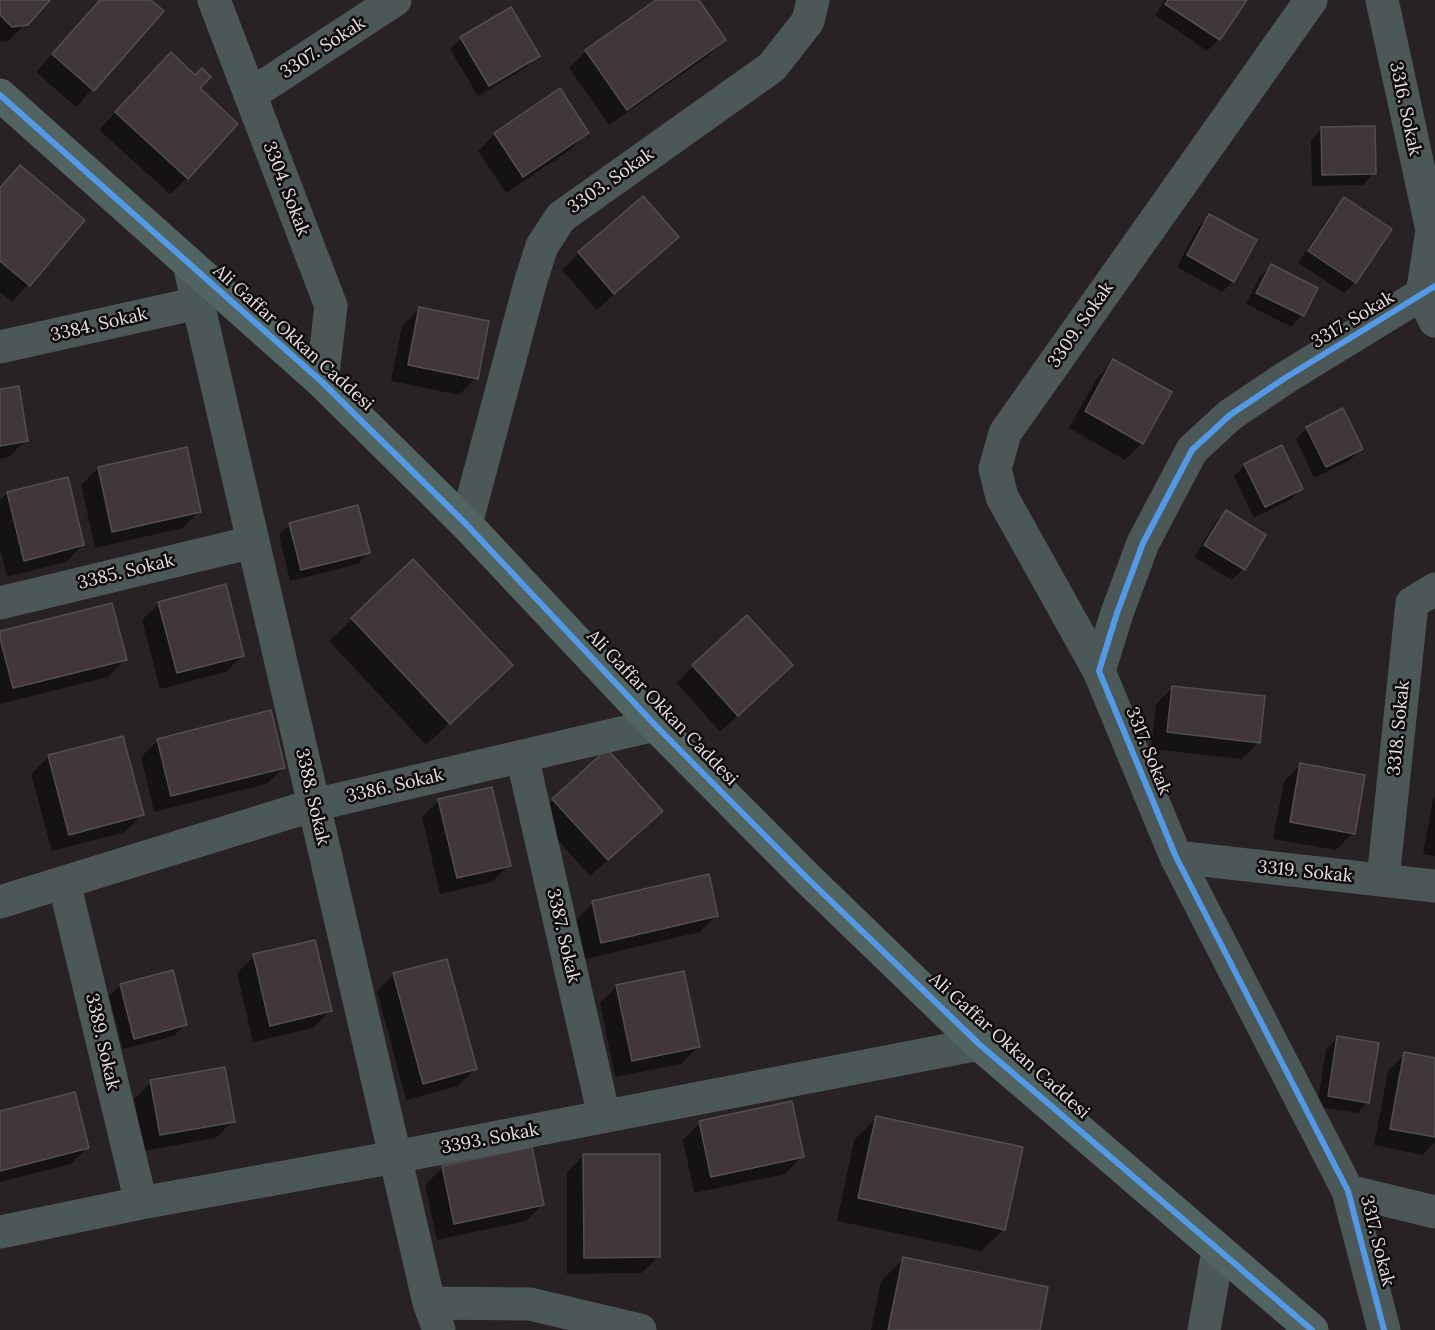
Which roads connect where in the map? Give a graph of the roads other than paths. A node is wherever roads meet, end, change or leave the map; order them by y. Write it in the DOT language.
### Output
graph roads {
  1 [pos="214,0"];
  2 [pos="395,0"];
  3 [pos="813,0"];
  4 [pos="1311,0"];
  5 [pos="1382,0"];
  6 [pos="0,95"];
  7 [pos="250,95"];
  8 [pos="189,264"];
  9 [pos="1431,301"];
  10 [pos="198,303"];
  11 [pos="0,347"];
  12 [pos="322,382"];
  13 [pos="466,524"];
  14 [pos="253,542"];
  15 [pos="1435,589"];
  16 [pos="0,603"];
  17 [pos="1099,672"];
  18 [pos="656,725"];
  19 [pos="522,756"];
  20 [pos="314,805"];
  21 [pos="1176,857"];
  22 [pos="1383,880"];
  23 [pos="64,882"];
  24 [pos="1435,886"];
  25 [pos="0,902"];
  26 [pos="979,1044"];
  27 [pos="604,1116"];
  28 [pos="396,1157"];
  29 [pos="1348,1191"];
  30 [pos="141,1203"];
  31 [pos="1435,1212"];
  32 [pos="0,1232"];
  33 [pos="1218,1251"];
  34 [pos="434,1317"];
  35 [pos="640,1330"];
  36 [pos="1204,1330"];
  37 [pos="1312,1330"];
  38 [pos="1384,1330"];
  1 -- 7 [label="street, 3304. Sokak"];
  2 -- 7 [label="street, 3307. Sokak"];
  3 -- 13 [label="street, 3303. Sokak"];
  4 -- 17 [label="street, 3309. Sokak"];
  5 -- 9 [label="street, 3316. Sokak"];
  6 -- 8 [label="street, Ali Gaffar Okkan Caddesi"];
  7 -- 12 [label="street, 3304. Sokak"];
  8 -- 10 [label="street, 3388. Sokak"];
  8 -- 12 [label="street, Ali Gaffar Okkan Caddesi"];
  9 -- 17 [label="street, 3317. Sokak"];
  10 -- 11 [label="street, 3384. Sokak"];
  10 -- 14 [label="street, 3388. Sokak"];
  12 -- 13 [label="street, Ali Gaffar Okkan Caddesi"];
  13 -- 18 [label="street, Ali Gaffar Okkan Caddesi"];
  14 -- 16 [label="street, 3385. Sokak"];
  14 -- 20 [label="street, 3388. Sokak"];
  15 -- 22 [label="street, 3318. Sokak"];
  17 -- 21 [label="street, 3317. Sokak"];
  18 -- 19 [label="street, 3386. Sokak"];
  18 -- 26 [label="street, Ali Gaffar Okkan Caddesi"];
  19 -- 20 [label="street, 3386. Sokak"];
  19 -- 27 [label="street, 3387. Sokak"];
  20 -- 23 [label="street, 3386. Sokak"];
  20 -- 28 [label="street, 3388. Sokak"];
  21 -- 22 [label="street, 3319. Sokak"];
  21 -- 29 [label="street, 3317. Sokak"];
  22 -- 24 [label="street, 3319. Sokak"];
  23 -- 25 [label="street, 3386. Sokak"];
  23 -- 30 [label="street, 3389. Sokak"];
  26 -- 27 [label="street, 3393. Sokak"];
  26 -- 33 [label="street, Ali Gaffar Okkan Caddesi"];
  27 -- 28 [label="street, 3393. Sokak"];
  28 -- 30 [label="street, 3393. Sokak"];
  28 -- 34 [label="street, 3388. Sokak"];
  29 -- 31 [label="street"];
  29 -- 38 [label="street, 3317. Sokak"];
  30 -- 32 [label="street, 3393. Sokak"];
  33 -- 36 [label="street"];
  33 -- 37 [label="street, Ali Gaffar Okkan Caddesi"];
  34 -- 35 [label="street"];
}
